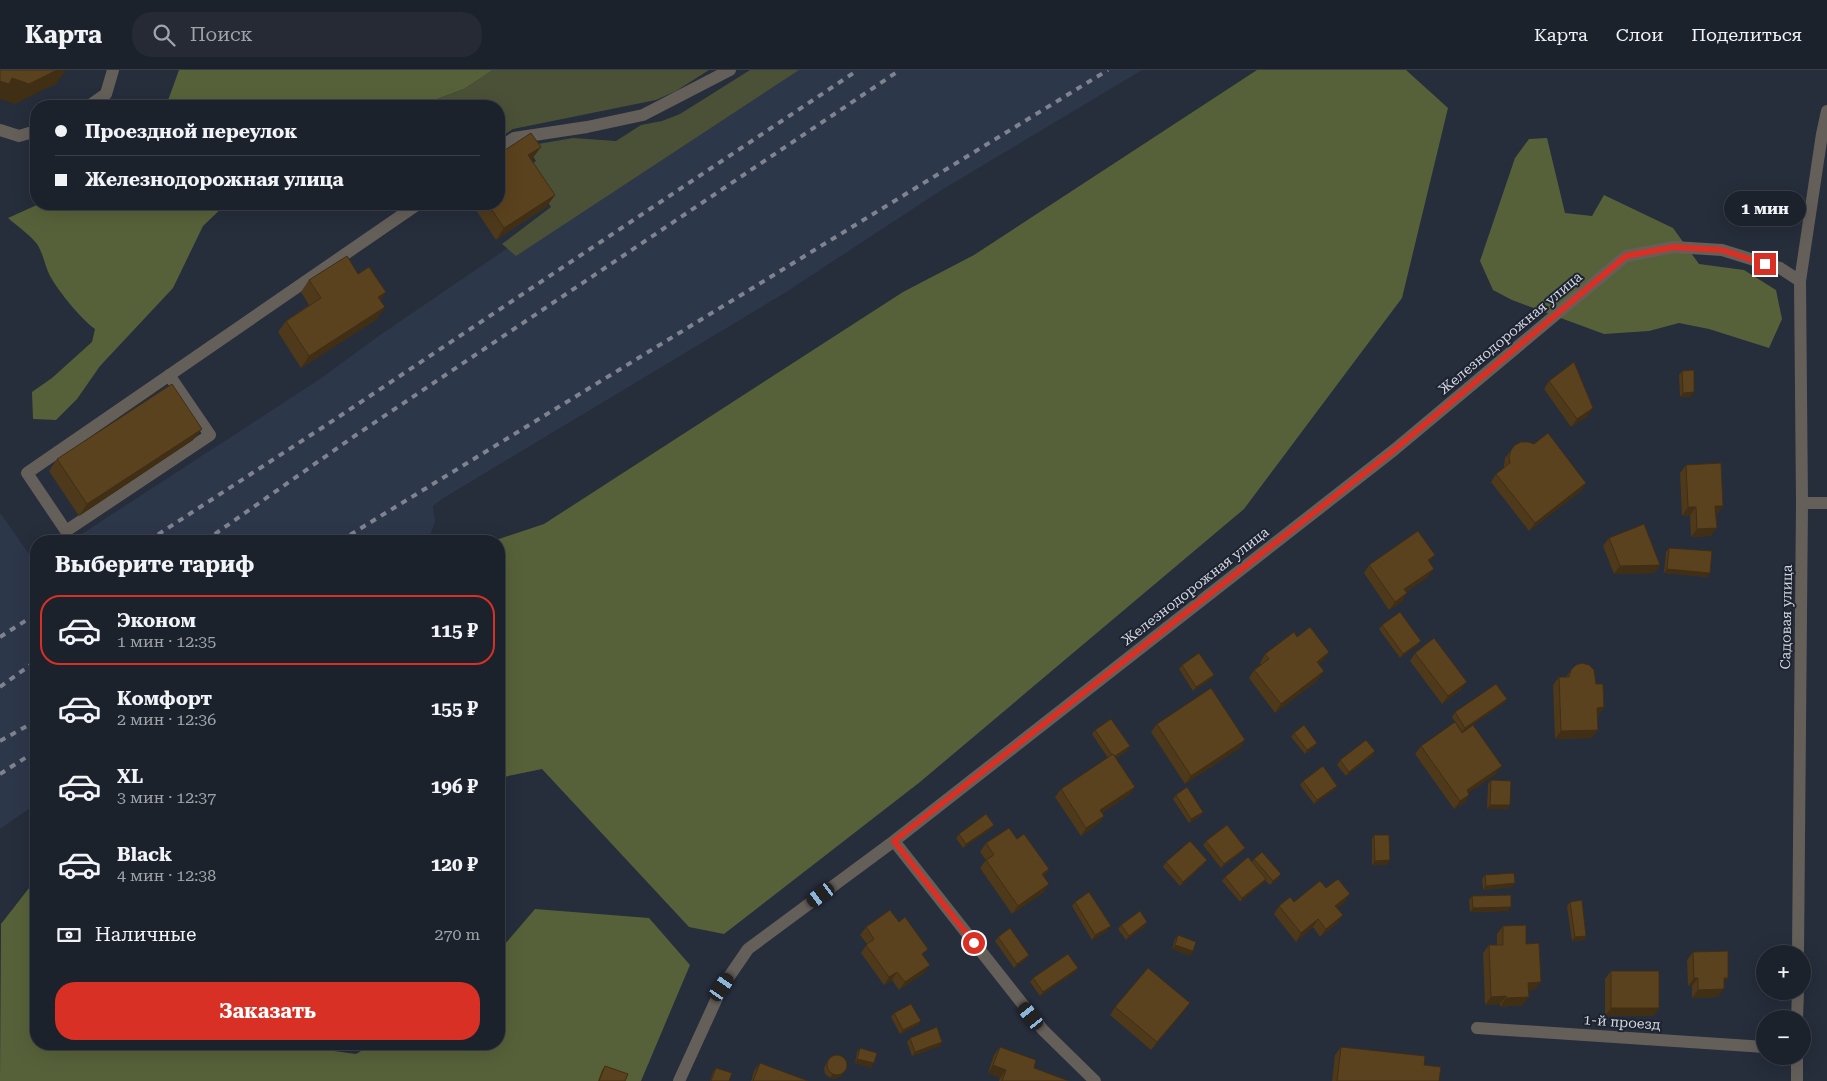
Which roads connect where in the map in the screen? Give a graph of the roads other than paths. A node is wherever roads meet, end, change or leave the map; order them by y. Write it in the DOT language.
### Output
graph roads {
  1 [pos="113,70"];
  2 [pos="730,70"];
  3 [pos="98,100"];
  4 [pos="1827,111"];
  5 [pos="0,130"];
  6 [pos="30,133"];
  7 [pos="505,145"];
  8 [pos="1821,184"];
  9 [pos="409,210"];
  10 [pos="1800,281"];
  11 [pos="169,375"];
  12 [pos="1802,503"];
  13 [pos="1827,503"];
  14 [pos="894,841"];
  15 [pos="1798,945"];
  16 [pos="1477,1028"];
  17 [pos="1756,1046"];
  18 [pos="1797,1065"];
  19 [pos="679,1081"];
  20 [pos="1095,1081"];
  21 [pos="1797,1081"];
  1 -- 3 [label="street"];
  2 -- 7 [label="street"];
  4 -- 8 [label="street, Садовая улица"];
  5 -- 6 [label="street"];
  8 -- 10 [label="street, Садовая улица"];
  9 -- 11 [label="street"];
  10 -- 12 [label="street, Садовая улица"];
  10 -- 14 [label="street, Железнодорожная улица"];
  11 -- 11 [label="street"];
  12 -- 13 [label="street"];
  12 -- 15 [label="street, Садовая улица"];
  14 -- 19 [label="street, Железнодорожная улица"];
  14 -- 20 [label="street"];
  16 -- 17 [label="street, 1-й проезд"];
  18 -- 21 [label="street"];
}
